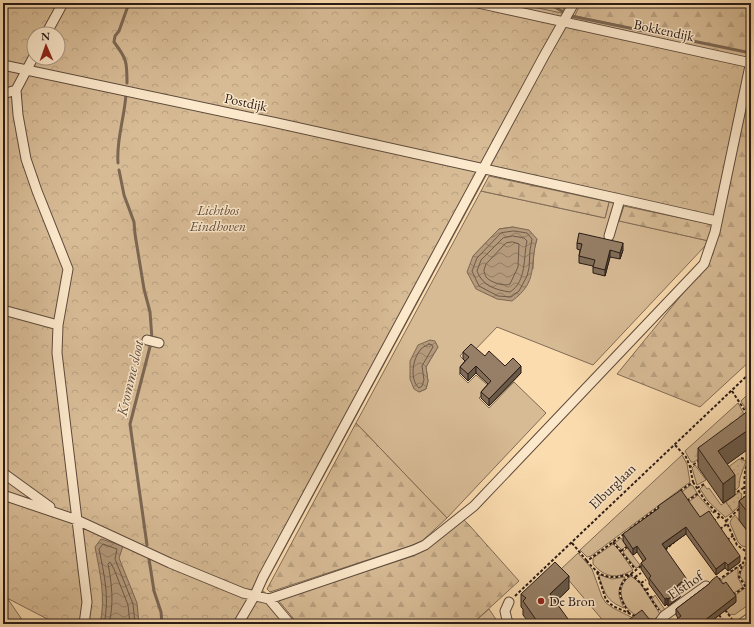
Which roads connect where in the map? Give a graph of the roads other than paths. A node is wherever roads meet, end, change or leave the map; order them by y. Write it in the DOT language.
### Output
graph roads {
  1 [pos="62,3"];
  2 [pos="478,3"];
  3 [pos="574,3"];
  4 [pos="564,22"];
  5 [pos="50,26"];
  6 [pos="751,62"];
  7 [pos="3,65"];
  8 [pos="28,66"];
  9 [pos="26,70"];
  10 [pos="16,90"];
  11 [pos="3,94"];
  12 [pos="483,169"];
  13 [pos="620,199"];
  14 [pos="717,221"];
  15 [pos="609,236"];
  16 [pos="3,310"];
  17 [pos="58,325"];
  18 [pos="3,473"];
  19 [pos="3,495"];
  20 [pos="59,514"];
  21 [pos="77,520"];
  22 [pos="706,586"];
  23 [pos="255,596"];
  24 [pos="269,599"];
  25 [pos="509,602"];
  26 [pos="751,617"];
  27 [pos="84,624"];
  28 [pos="238,624"];
  29 [pos="290,624"];
  30 [pos="510,624"];
  31 [pos="658,624"];
  32 [pos="741,624"];
  1 -- 5 [label="street"];
  2 -- 4 [label="street, Bokkendijk"];
  3 -- 4 [label="street"];
  4 -- 6 [label="street, Bokkendijk"];
  4 -- 12 [label="street"];
  6 -- 14 [label="street"];
  7 -- 9 [label="street, Postdijk"];
  8 -- 9 [label="street"];
  9 -- 10 [label="street"];
  9 -- 12 [label="street, Postdijk"];
  10 -- 11 [label="street"];
  10 -- 17 [label="street"];
  12 -- 13 [label="street, Postdijk"];
  12 -- 23 [label="street"];
  13 -- 14 [label="street, Postdijk"];
  13 -- 15 [label="street"];
  14 -- 24 [label="street"];
  16 -- 17 [label="street"];
  17 -- 21 [label="street"];
  18 -- 20 [label="street"];
  19 -- 20 [label="street"];
  20 -- 21 [label="street"];
  21 -- 23 [label="street"];
  21 -- 27 [label="street"];
  22 -- 31 [label="street, Elsthof"];
  23 -- 24 [label="street"];
  23 -- 28 [label="street"];
  24 -- 29 [label="street"];
  25 -- 30 [label="street"];
  26 -- 32 [label="street"];
}
